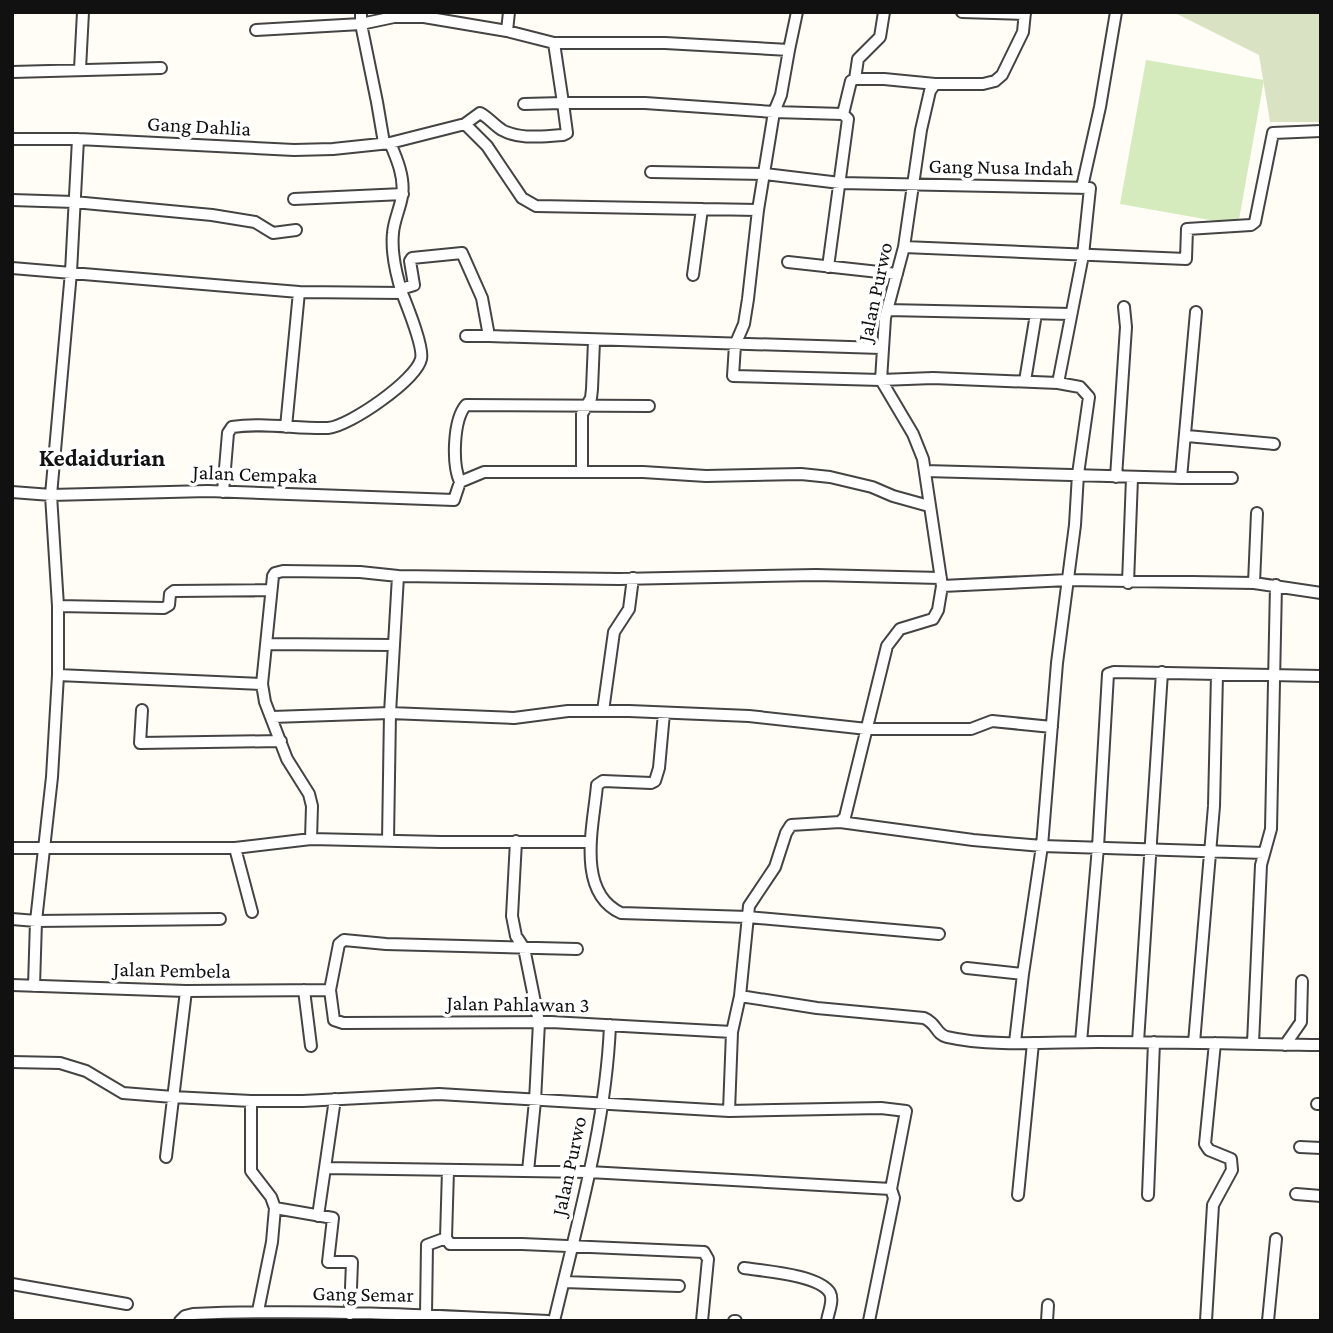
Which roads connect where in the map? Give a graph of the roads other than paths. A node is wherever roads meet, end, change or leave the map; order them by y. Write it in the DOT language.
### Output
graph roads {
  1 [pos="83,12"];
  2 [pos="509,12"];
  3 [pos="797,12"];
  4 [pos="884,12"];
  5 [pos="962,12"];
  6 [pos="1116,12"];
  7 [pos="1025,13"];
  8 [pos="361,18"];
  9 [pos="256,30"];
  10 [pos="507,31"];
  11 [pos="554,43"];
  12 [pos="789,50"];
  13 [pos="161,68"];
  14 [pos="80,69"];
  15 [pos="12,72"];
  16 [pos="855,79"];
  17 [pos="935,83"];
  18 [pos="563,103"];
  19 [pos="524,104"];
  20 [pos="774,112"];
  21 [pos="843,114"];
  22 [pos="465,124"];
  23 [pos="1321,131"];
  24 [pos="12,139"];
  25 [pos="78,139"];
  26 [pos="387,143"];
  27 [pos="651,172"];
  28 [pos="765,174"];
  29 [pos="840,183"];
  30 [pos="912,186"];
  31 [pos="1086,187"];
  32 [pos="403,194"];
  33 [pos="294,199"];
  34 [pos="12,200"];
  35 [pos="74,202"];
  36 [pos="702,209"];
  37 [pos="758,210"];
  38 [pos="296,230"];
  39 [pos="904,247"];
  40 [pos="1083,255"];
  41 [pos="788,262"];
  42 [pos="828,267"];
  43 [pos="12,268"];
  44 [pos="71,272"];
  45 [pos="897,274"];
  46 [pos="693,275"];
  47 [pos="401,291"];
  48 [pos="299,292"];
  49 [pos="1125,307"];
  50 [pos="887,310"];
  51 [pos="1196,312"];
  52 [pos="1036,314"];
  53 [pos="1071,314"];
  54 [pos="466,336"];
  55 [pos="489,336"];
  56 [pos="594,341"];
  57 [pos="734,345"];
  58 [pos="881,348"];
  59 [pos="881,380"];
  60 [pos="1025,381"];
  61 [pos="1058,383"];
  62 [pos="649,406"];
  63 [pos="585,407"];
  64 [pos="286,426"];
  65 [pos="1187,436"];
  66 [pos="1274,444"];
  67 [pos="582,471"];
  68 [pos="925,471"];
  69 [pos="1078,474"];
  70 [pos="1116,477"];
  71 [pos="1132,478"];
  72 [pos="1181,478"];
  73 [pos="1231,478"];
  74 [pos="460,482"];
  75 [pos="12,492"];
  76 [pos="223,492"];
  77 [pos="51,495"];
  78 [pos="929,506"];
  79 [pos="1257,513"];
  80 [pos="398,576"];
  81 [pos="633,578"];
  82 [pos="1068,580"];
  83 [pos="941,582"];
  84 [pos="1128,583"];
  85 [pos="1254,583"];
  86 [pos="1276,585"];
  87 [pos="270,590"];
  88 [pos="1321,593"];
  89 [pos="58,606"];
  90 [pos="267,644"];
  91 [pos="393,645"];
  92 [pos="1162,673"];
  93 [pos="58,675"];
  94 [pos="1217,675"];
  95 [pos="1273,675"];
  96 [pos="1321,676"];
  97 [pos="262,684"];
  98 [pos="142,710"];
  99 [pos="603,711"];
  100 [pos="390,713"];
  101 [pos="664,713"];
  102 [pos="272,717"];
  103 [pos="1052,727"];
  104 [pos="867,729"];
  105 [pos="281,741"];
  106 [pos="841,822"];
  107 [pos="311,839"];
  108 [pos="388,841"];
  109 [pos="516,841"];
  110 [pos="590,842"];
  111 [pos="1042,846"];
  112 [pos="1098,847"];
  113 [pos="12,848"];
  114 [pos="234,848"];
  115 [pos="44,849"];
  116 [pos="1151,849"];
  117 [pos="1209,852"];
  118 [pos="1264,853"];
  119 [pos="252,912"];
  120 [pos="748,917"];
  121 [pos="12,919"];
  122 [pos="220,919"];
  123 [pos="36,921"];
  124 [pos="939,934"];
  125 [pos="524,948"];
  126 [pos="577,949"];
  127 [pos="967,968"];
  128 [pos="1023,974"];
  129 [pos="1302,981"];
  130 [pos="12,985"];
  131 [pos="34,986"];
  132 [pos="330,989"];
  133 [pos="304,990"];
  134 [pos="186,991"];
  135 [pos="740,996"];
  136 [pos="539,1022"];
  137 [pos="610,1025"];
  138 [pos="732,1031"];
  139 [pos="1015,1042"];
  140 [pos="1081,1042"];
  141 [pos="1138,1042"];
  142 [pos="1154,1042"];
  143 [pos="1033,1043"];
  144 [pos="1194,1043"];
  145 [pos="1215,1043"];
  146 [pos="1252,1043"];
  147 [pos="1285,1045"];
  148 [pos="1321,1045"];
  149 [pos="311,1046"];
  150 [pos="12,1062"];
  151 [pos="173,1097"];
  152 [pos="335,1099"];
  153 [pos="251,1101"];
  154 [pos="535,1101"];
  155 [pos="602,1102"];
  156 [pos="729,1111"];
  157 [pos="1300,1147"];
  158 [pos="1321,1148"];
  159 [pos="166,1157"];
  160 [pos="325,1168"];
  161 [pos="448,1170"];
  162 [pos="528,1171"];
  163 [pos="589,1172"];
  164 [pos="891,1189"];
  165 [pos="1296,1194"];
  166 [pos="1018,1195"];
  167 [pos="1148,1195"];
  168 [pos="1321,1196"];
  169 [pos="275,1208"];
  170 [pos="318,1216"];
  171 [pos="1276,1239"];
  172 [pos="446,1240"];
  173 [pos="571,1246"];
  174 [pos="744,1268"];
  175 [pos="564,1282"];
  176 [pos="12,1284"];
  177 [pos="679,1286"];
  178 [pos="127,1304"];
  179 [pos="1048,1305"];
  180 [pos="258,1311"];
  181 [pos="350,1314"];
  182 [pos="429,1317"];
  183 [pos="180,1321"];
  184 [pos="548,1321"];
  185 [pos="554,1321"];
  186 [pos="702,1321"];
  187 [pos="827,1321"];
  188 [pos="869,1321"];
  189 [pos="1047,1321"];
  190 [pos="1206,1321"];
  191 [pos="1268,1321"];
  1 -- 14 [label="street"];
  2 -- 10 [label="street"];
  3 -- 12 [label="street"];
  4 -- 16 [label="street"];
  5 -- 7 [label="street"];
  6 -- 31 [label="street"];
  7 -- 17 [label="street"];
  8 -- 9 [label="street"];
  8 -- 10 [label="street"];
  8 -- 26 [label="street"];
  10 -- 11 [label="street"];
  11 -- 12 [label="street"];
  11 -- 18 [label="street"];
  12 -- 20 [label="street"];
  13 -- 14 [label="street"];
  14 -- 15 [label="street"];
  16 -- 17 [label="street"];
  16 -- 21 [label="street"];
  17 -- 30 [label="street, Jalan Purwo"];
  18 -- 19 [label="street"];
  18 -- 20 [label="street"];
  18 -- 22 [label="street, Gang Dahlia"];
  20 -- 21 [label="street"];
  20 -- 28 [label="street"];
  21 -- 29 [label="street"];
  22 -- 26 [label="street, Gang Dahlia"];
  22 -- 36 [label="street"];
  23 -- 40 [label="street"];
  24 -- 25 [label="street, Gang Dahlia"];
  25 -- 26 [label="street, Gang Dahlia"];
  25 -- 35 [label="street"];
  26 -- 32 [label="street"];
  27 -- 28 [label="street, Gang Nusa Indah"];
  28 -- 29 [label="street, Gang Nusa Indah"];
  28 -- 37 [label="street"];
  29 -- 30 [label="street, Gang Nusa Indah"];
  29 -- 42 [label="street"];
  30 -- 31 [label="street, Gang Nusa Indah"];
  30 -- 39 [label="street, Jalan Purwo"];
  31 -- 40 [label="street"];
  32 -- 33 [label="street"];
  32 -- 47 [label="street"];
  34 -- 35 [label="street"];
  35 -- 38 [label="street"];
  35 -- 44 [label="street"];
  36 -- 37 [label="street"];
  36 -- 46 [label="street"];
  37 -- 57 [label="street"];
  39 -- 40 [label="street"];
  39 -- 45 [label="street, Jalan Purwo"];
  40 -- 53 [label="street"];
  41 -- 42 [label="street"];
  42 -- 45 [label="street"];
  43 -- 44 [label="street"];
  44 -- 48 [label="street"];
  44 -- 77 [label="street"];
  45 -- 50 [label="street, Jalan Purwo"];
  47 -- 48 [label="street"];
  47 -- 55 [label="street"];
  47 -- 64 [label="street"];
  48 -- 64 [label="street"];
  49 -- 70 [label="street"];
  50 -- 52 [label="street"];
  50 -- 58 [label="street, Jalan Purwo"];
  51 -- 65 [label="street"];
  52 -- 53 [label="street"];
  52 -- 60 [label="street"];
  53 -- 61 [label="street"];
  54 -- 55 [label="street"];
  55 -- 56 [label="street"];
  56 -- 57 [label="street"];
  56 -- 63 [label="street"];
  57 -- 58 [label="street"];
  57 -- 59 [label="street"];
  58 -- 59 [label="street, Jalan Purwo"];
  59 -- 60 [label="street"];
  59 -- 68 [label="street"];
  60 -- 61 [label="street"];
  61 -- 69 [label="street"];
  62 -- 63 [label="street"];
  63 -- 67 [label="street"];
  63 -- 74 [label="street"];
  64 -- 76 [label="street"];
  65 -- 66 [label="street"];
  65 -- 72 [label="street"];
  67 -- 74 [label="street"];
  67 -- 78 [label="street"];
  68 -- 69 [label="street"];
  68 -- 78 [label="street"];
  69 -- 70 [label="street"];
  69 -- 82 [label="street"];
  70 -- 71 [label="street"];
  71 -- 72 [label="street"];
  71 -- 84 [label="street"];
  72 -- 73 [label="street"];
  74 -- 76 [label="street, Jalan Cempaka"];
  75 -- 77 [label="street, Jalan Cempaka"];
  76 -- 77 [label="street, Jalan Cempaka"];
  77 -- 89 [label="street"];
  78 -- 83 [label="street"];
  79 -- 85 [label="street"];
  80 -- 81 [label="street"];
  80 -- 87 [label="street"];
  80 -- 91 [label="street"];
  81 -- 83 [label="street"];
  81 -- 99 [label="street"];
  82 -- 83 [label="street"];
  82 -- 84 [label="street"];
  82 -- 103 [label="street"];
  83 -- 104 [label="street"];
  84 -- 85 [label="street"];
  85 -- 86 [label="street"];
  86 -- 88 [label="street"];
  86 -- 95 [label="street"];
  87 -- 89 [label="street"];
  87 -- 90 [label="street"];
  89 -- 93 [label="street"];
  90 -- 91 [label="street"];
  90 -- 97 [label="street"];
  91 -- 100 [label="street"];
  92 -- 94 [label="street"];
  92 -- 112 [label="street"];
  92 -- 116 [label="street"];
  93 -- 97 [label="street"];
  93 -- 115 [label="street"];
  94 -- 95 [label="street"];
  94 -- 117 [label="street"];
  95 -- 96 [label="street"];
  95 -- 118 [label="street"];
  97 -- 102 [label="street"];
  98 -- 105 [label="street"];
  99 -- 100 [label="street"];
  99 -- 101 [label="street"];
  100 -- 102 [label="street"];
  100 -- 108 [label="street"];
  101 -- 104 [label="street"];
  101 -- 110 [label="street"];
  102 -- 105 [label="street"];
  103 -- 104 [label="street"];
  103 -- 111 [label="street"];
  104 -- 106 [label="street"];
  105 -- 107 [label="street"];
  106 -- 111 [label="street"];
  106 -- 120 [label="street"];
  107 -- 108 [label="street"];
  107 -- 114 [label="street"];
  108 -- 109 [label="street"];
  109 -- 110 [label="street"];
  109 -- 125 [label="street"];
  110 -- 120 [label="street"];
  111 -- 112 [label="street"];
  111 -- 128 [label="street"];
  112 -- 116 [label="street"];
  112 -- 140 [label="street"];
  113 -- 115 [label="street"];
  114 -- 115 [label="street"];
  114 -- 119 [label="street"];
  115 -- 123 [label="street"];
  116 -- 117 [label="street"];
  116 -- 141 [label="street"];
  117 -- 118 [label="street"];
  117 -- 144 [label="street"];
  118 -- 146 [label="street"];
  120 -- 124 [label="street"];
  120 -- 135 [label="street"];
  121 -- 123 [label="street"];
  122 -- 123 [label="street"];
  123 -- 131 [label="street"];
  125 -- 126 [label="street"];
  125 -- 132 [label="street"];
  125 -- 136 [label="street"];
  127 -- 128 [label="street"];
  128 -- 139 [label="street"];
  129 -- 147 [label="street"];
  130 -- 131 [label="street, Jalan Pembela"];
  131 -- 134 [label="street, Jalan Pembela"];
  132 -- 133 [label="street, Jalan Pembela"];
  132 -- 136 [label="street, Jalan Pahlawan 3"];
  133 -- 134 [label="street, Jalan Pembela"];
  133 -- 149 [label="street"];
  134 -- 151 [label="street"];
  135 -- 138 [label="street"];
  135 -- 139 [label="street"];
  136 -- 137 [label="street, Jalan Pahlawan 3"];
  136 -- 154 [label="street"];
  137 -- 138 [label="street, Jalan Pahlawan 3"];
  137 -- 155 [label="street"];
  138 -- 156 [label="street"];
  139 -- 143 [label="street"];
  140 -- 141 [label="street"];
  140 -- 143 [label="street"];
  141 -- 142 [label="street"];
  142 -- 144 [label="street"];
  142 -- 167 [label="street"];
  143 -- 166 [label="street"];
  144 -- 145 [label="street"];
  145 -- 146 [label="street"];
  145 -- 190 [label="street"];
  146 -- 147 [label="street"];
  147 -- 148 [label="street"];
  150 -- 151 [label="street"];
  151 -- 153 [label="street"];
  151 -- 159 [label="street"];
  152 -- 153 [label="street"];
  152 -- 154 [label="street"];
  152 -- 160 [label="street"];
  153 -- 169 [label="street"];
  154 -- 155 [label="street"];
  154 -- 162 [label="street"];
  155 -- 156 [label="street, Jalan Purwo"];
  155 -- 163 [label="street, Jalan Purwo"];
  156 -- 164 [label="street, Jalan Purwo"];
  157 -- 158 [label="street"];
  160 -- 161 [label="street"];
  160 -- 170 [label="street"];
  161 -- 162 [label="street"];
  161 -- 172 [label="street"];
  162 -- 163 [label="street"];
  163 -- 164 [label="street"];
  163 -- 173 [label="street, Jalan Purwo"];
  164 -- 188 [label="street"];
  165 -- 168 [label="street"];
  169 -- 170 [label="street"];
  169 -- 180 [label="street"];
  170 -- 181 [label="street"];
  171 -- 191 [label="street"];
  172 -- 173 [label="street"];
  172 -- 182 [label="street"];
  173 -- 175 [label="street, Jalan Purwo"];
  173 -- 186 [label="street"];
  174 -- 187 [label="street"];
  175 -- 177 [label="street"];
  175 -- 185 [label="street, Jalan Purwo"];
  176 -- 178 [label="street"];
  179 -- 189 [label="street"];
  180 -- 181 [label="street, Gang Semar"];
  180 -- 183 [label="street, Gang Semar"];
  181 -- 182 [label="street, Gang Semar"];
  182 -- 184 [label="street, Gang Semar"];
}
